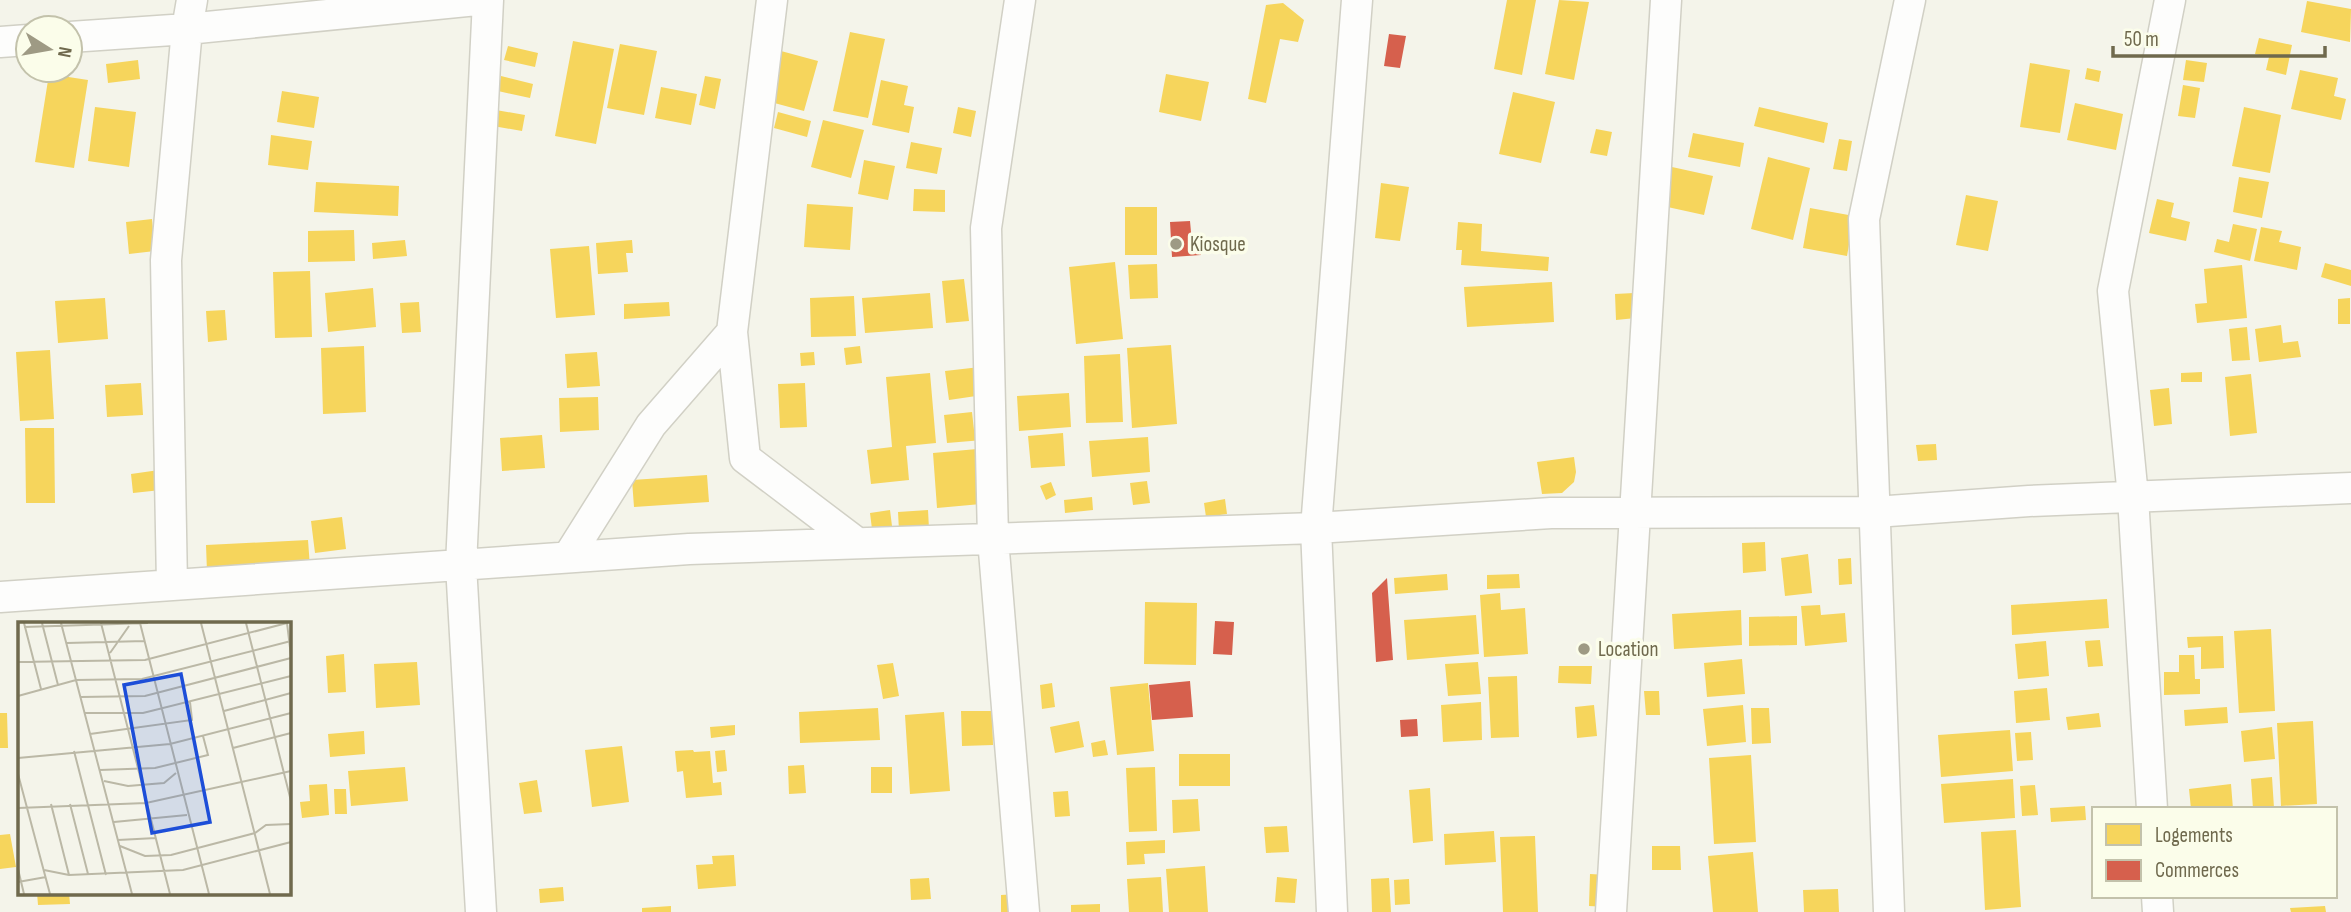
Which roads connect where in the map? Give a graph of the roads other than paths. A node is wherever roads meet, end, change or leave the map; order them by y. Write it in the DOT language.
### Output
graph roads {
  1 [pos="477,0"];
  2 [pos="488,0"];
  3 [pos="772,0"];
  4 [pos="1020,0"];
  5 [pos="1357,0"];
  6 [pos="1666,0"];
  7 [pos="1910,0"];
  8 [pos="2170,0"];
  9 [pos="189,14"];
  10 [pos="84,34"];
  11 [pos="732,332"];
  12 [pos="2351,488"];
  13 [pos="2133,497"];
  14 [pos="1875,512"];
  15 [pos="1635,514"];
  16 [pos="1316,528"];
  17 [pos="993,539"];
  18 [pos="857,543"];
  19 [pos="568,557"];
  20 [pos="461,565"];
  21 [pos="173,585"];
  22 [pos="0,597"];
  23 [pos="2152,807"];
  24 [pos="481,912"];
  25 [pos="1024,912"];
  26 [pos="1332,912"];
  27 [pos="1611,912"];
  28 [pos="1889,912"];
  1 -- 9 [label="street"];
  2 -- 20 [label="street"];
  3 -- 11 [label="street"];
  4 -- 17 [label="street"];
  5 -- 16 [label="street"];
  6 -- 15 [label="street"];
  7 -- 14 [label="street"];
  8 -- 13 [label="street"];
  9 -- 10 [label="street"];
  9 -- 21 [label="street"];
  11 -- 18 [label="street"];
  11 -- 19 [label="street"];
  12 -- 13 [label="street"];
  13 -- 14 [label="street"];
  13 -- 23 [label="street"];
  14 -- 15 [label="street"];
  14 -- 28 [label="street"];
  15 -- 16 [label="street"];
  15 -- 27 [label="street"];
  16 -- 17 [label="street"];
  16 -- 26 [label="street"];
  17 -- 18 [label="street"];
  17 -- 25 [label="street"];
  18 -- 19 [label="street"];
  19 -- 20 [label="street"];
  20 -- 21 [label="street"];
  20 -- 24 [label="street"];
  21 -- 22 [label="street"];
}
